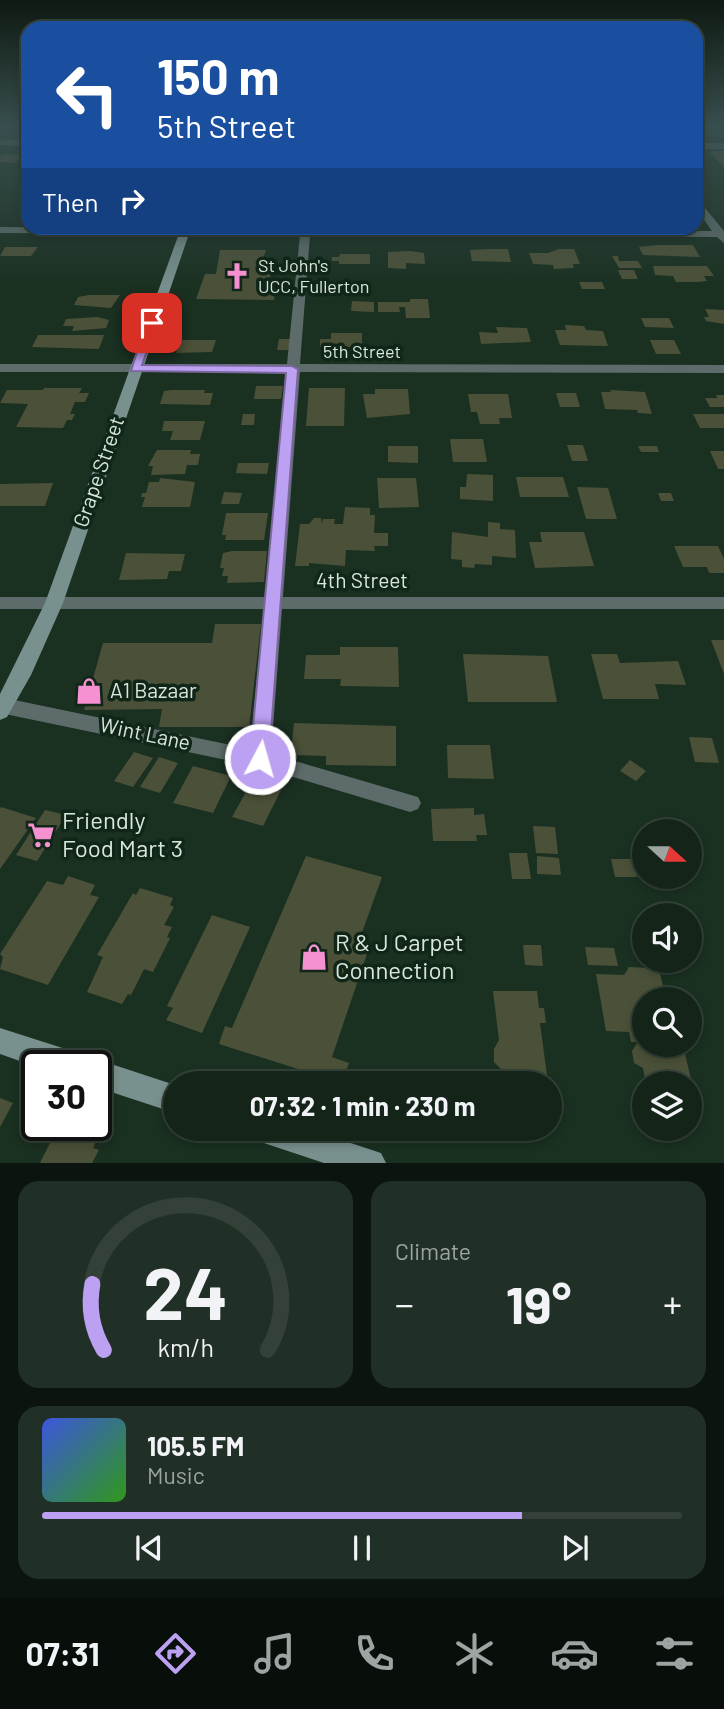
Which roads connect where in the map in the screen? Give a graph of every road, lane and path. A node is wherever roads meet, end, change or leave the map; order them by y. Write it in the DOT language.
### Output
graph roads {
  1 [pos="703,209"];
  2 [pos="0,230"];
  3 [pos="21,230"];
  4 [pos="183,235"];
  5 [pos="305,235"];
  6 [pos="584,235"];
  7 [pos="723,236"];
  8 [pos="0,368"];
  9 [pos="135,368"];
  10 [pos="292,369"];
  11 [pos="724,369"];
  12 [pos="0,603"];
  13 [pos="54,603"];
  14 [pos="724,603"];
  15 [pos="275,605"];
  16 [pos="1,708"];
  17 [pos="260,759"];
  18 [pos="410,803"];
  19 [pos="0,1041"];
  20 [pos="27,1050"];
  21 [pos="112,1078"];
  22 [pos="163,1095"];
  23 [pos="300,1141"];
  24 [pos="371,1163"];
  1 -- 7 [label="street"];
  2 -- 3 [label="street"];
  4 -- 9 [label="main road, Grape Street"];
  5 -- 10 [label="street"];
  6 -- 7 [label="street"];
  8 -- 9 [label="street, 5th Street"];
  9 -- 10 [label="street, 5th Street"];
  9 -- 13 [label="main road, Grape Street"];
  10 -- 11 [label="street, 5th Street"];
  10 -- 15 [label="street"];
  12 -- 13 [label="street, 4th Street"];
  13 -- 15 [label="street, 4th Street"];
  13 -- 16 [label="main road, Grape Street"];
  14 -- 15 [label="street, 4th Street"];
  15 -- 17 [label="street"];
  16 -- 17 [label="street, Wint Lane"];
  17 -- 18 [label="street, Wint Lane"];
  19 -- 20 [label="main road"];
  21 -- 22 [label="main road"];
  23 -- 24 [label="main road"];
}
